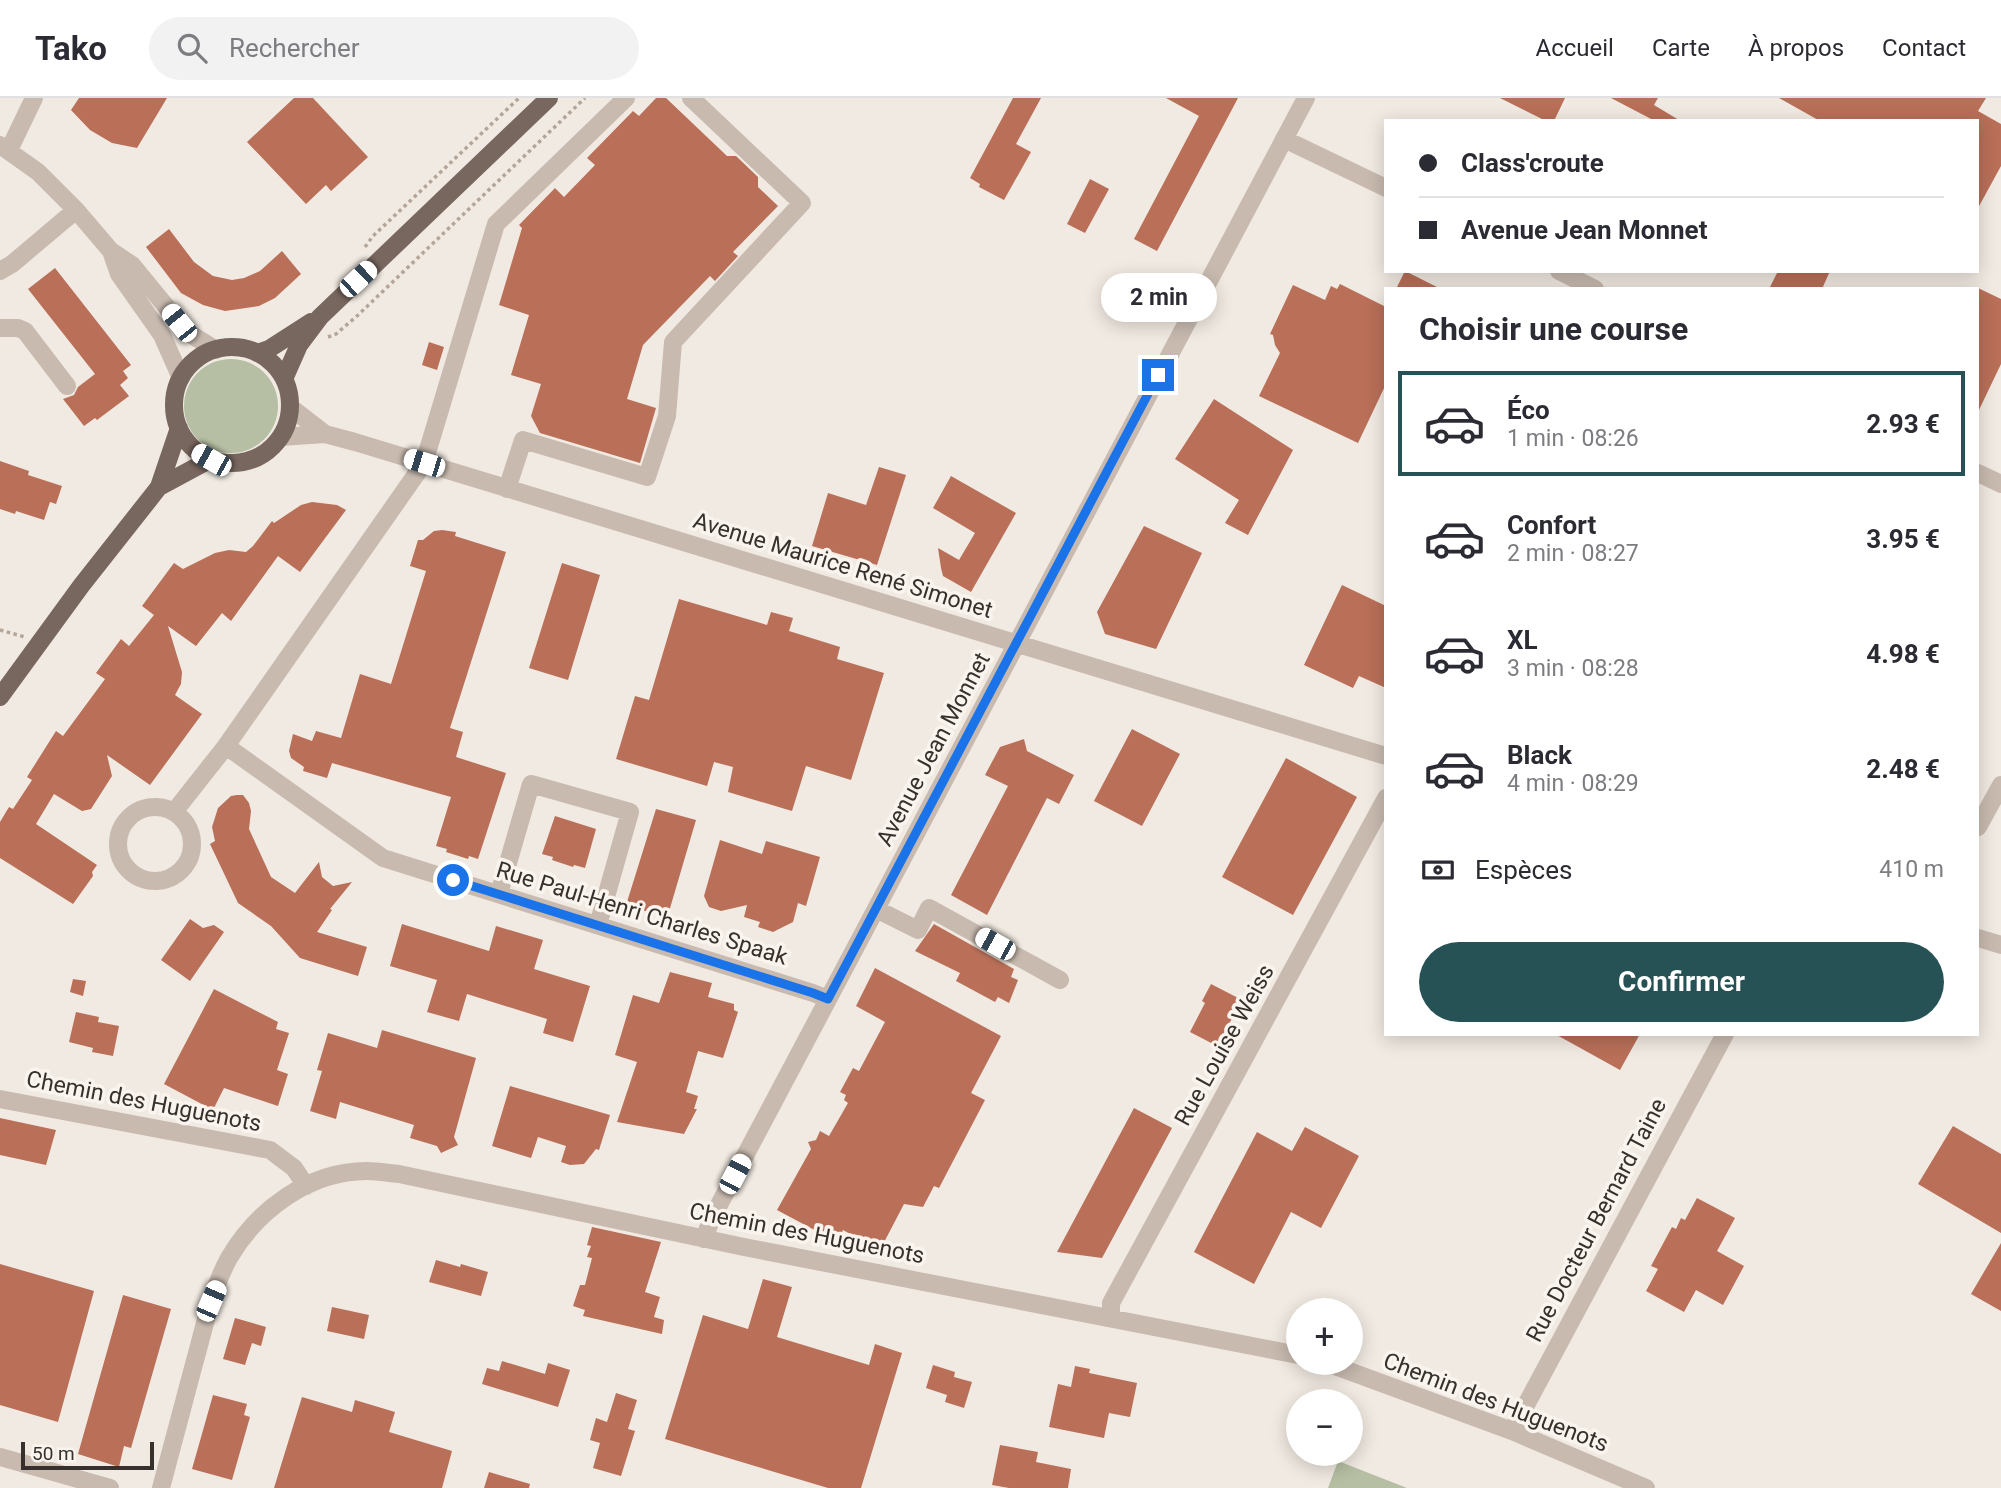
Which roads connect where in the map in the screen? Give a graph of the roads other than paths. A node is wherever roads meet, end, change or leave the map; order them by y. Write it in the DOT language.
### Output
graph roads {
  1 [pos="34,98"];
  2 [pos="549,98"];
  3 [pos="626,98"];
  4 [pos="691,98"];
  5 [pos="1306,98"];
  6 [pos="1284,139"];
  7 [pos="4,148"];
  8 [pos="1384,187"];
  9 [pos="76,210"];
  10 [pos="111,251"];
  11 [pos="0,271"];
  12 [pos="1563,273"];
  13 [pos="1591,287"];
  14 [pos="320,317"];
  15 [pos="0,328"];
  16 [pos="216,350"];
  17 [pos="257,353"];
  18 [pos="181,377"];
  19 [pos="284,379"];
  20 [pos="67,386"];
  21 [pos="290,407"];
  22 [pos="179,428"];
  23 [pos="325,434"];
  24 [pos="281,437"];
  25 [pos="211,460"];
  26 [pos="424,463"];
  27 [pos="1979,473"];
  28 [pos="2001,484"];
  29 [pos="159,487"];
  30 [pos="508,489"];
  31 [pos="1016,644"];
  32 [pos="0,697"];
  33 [pos="226,746"];
  34 [pos="1384,756"];
  35 [pos="2001,785"];
  36 [pos="1384,802"];
  37 [pos="174,812"];
  38 [pos="1979,825"];
  39 [pos="499,894"];
  40 [pos="876,909"];
  41 [pos="598,925"];
  42 [pos="1979,939"];
  43 [pos="2001,946"];
  44 [pos="1060,980"];
  45 [pos="828,999"];
  46 [pos="1724,1036"];
  47 [pos="0,1099"];
  48 [pos="306,1186"];
  49 [pos="704,1238"];
  50 [pos="1111,1318"];
  51 [pos="1286,1353"];
  52 [pos="1360,1375"];
  53 [pos="1512,1431"];
  54 [pos="0,1457"];
  55 [pos="110,1488"];
  56 [pos="161,1488"];
  57 [pos="1646,1488"];
  1 -- 7 [label="street"];
  2 -- 14 [label="main road"];
  3 -- 26 [label="street"];
  4 -- 30 [label="street"];
  5 -- 6 [label="street, Avenue Jean Monnet"];
  6 -- 8 [label="street"];
  6 -- 31 [label="street, Avenue Jean Monnet"];
  7 -- 9 [label="street"];
  9 -- 10 [label="street"];
  9 -- 11 [label="street"];
  10 -- 16 [label="street"];
  10 -- 18 [label="street"];
  12 -- 13 [label="street"];
  14 -- 17 [label="main road"];
  14 -- 19 [label="main road"];
  15 -- 20 [label="street"];
  16 -- 17 [label="main road"];
  16 -- 18 [label="main road"];
  17 -- 19 [label="main road"];
  18 -- 22 [label="main road"];
  19 -- 21 [label="main road"];
  21 -- 23 [label="street, Avenue Maurice René Simonet"];
  21 -- 24 [label="main road"];
  22 -- 25 [label="main road"];
  22 -- 29 [label="main road"];
  23 -- 24 [label="street, Avenue Maurice René Simonet"];
  23 -- 26 [label="street, Avenue Maurice René Simonet"];
  24 -- 25 [label="main road"];
  25 -- 29 [label="main road"];
  26 -- 30 [label="street, Avenue Maurice René Simonet"];
  26 -- 33 [label="street"];
  27 -- 28 [label="street"];
  29 -- 32 [label="main road"];
  30 -- 31 [label="street, Avenue Maurice René Simonet"];
  31 -- 34 [label="street, Avenue Maurice René Simonet"];
  31 -- 40 [label="street, Avenue Jean Monnet"];
  33 -- 37 [label="street"];
  33 -- 39 [label="street, Rue Paul-Henri Charles Spaak"];
  35 -- 38 [label="street"];
  36 -- 50 [label="street, Rue Louise Weiss"];
  37 -- 37 [label="street"];
  39 -- 41 [label="street, Rue Paul-Henri Charles Spaak"];
  39 -- 41 [label="street"];
  40 -- 44 [label="street"];
  40 -- 45 [label="street, Avenue Jean Monnet"];
  41 -- 45 [label="street, Rue Paul-Henri Charles Spaak"];
  42 -- 43 [label="street"];
  45 -- 49 [label="street, Avenue Jean Monnet"];
  46 -- 53 [label="street, Rue Docteur Bernard Taine"];
  47 -- 48 [label="street, Chemin des Huguenots"];
  48 -- 49 [label="street, Chemin des Huguenots"];
  48 -- 56 [label="street, Chemin des Huguenots"];
  49 -- 50 [label="street, Chemin des Huguenots"];
  50 -- 51 [label="street, Chemin des Huguenots"];
  52 -- 53 [label="street, Chemin des Huguenots"];
  53 -- 57 [label="street, Chemin des Huguenots"];
  54 -- 55 [label="street"];
}
